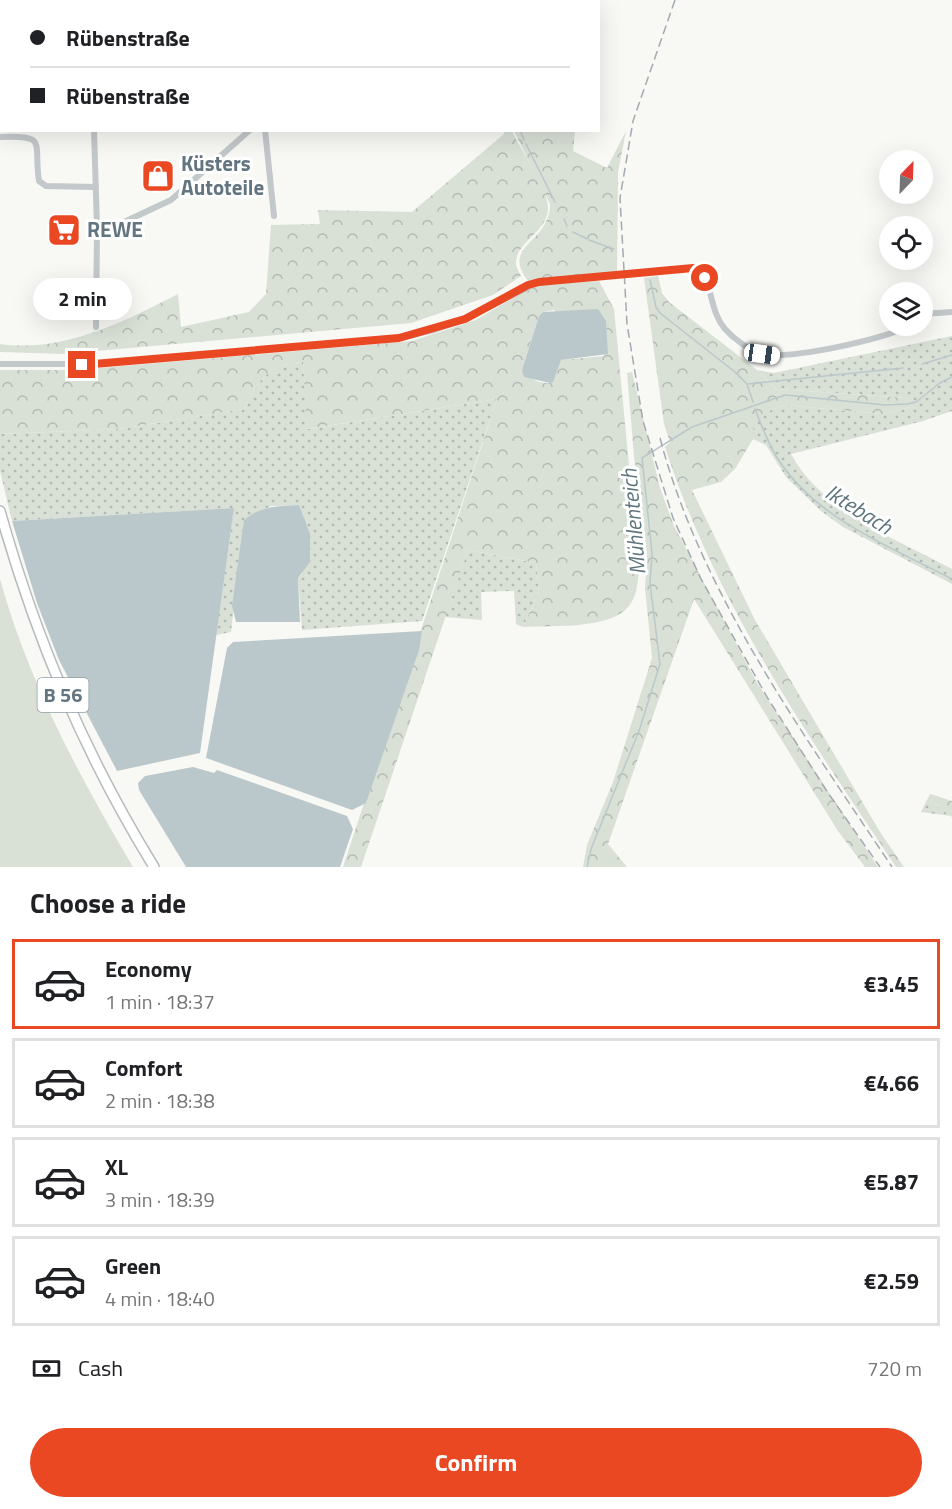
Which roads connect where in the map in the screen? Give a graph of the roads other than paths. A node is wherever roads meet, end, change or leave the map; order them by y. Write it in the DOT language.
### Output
graph roads {
  1 [pos="94,132"];
  2 [pos="248,132"];
  3 [pos="265,132"];
  4 [pos="0,137"];
  5 [pos="96,187"];
  6 [pos="274,216"];
  7 [pos="97,228"];
  8 [pos="952,312"];
  9 [pos="933,314"];
  10 [pos="96,327"];
  11 [pos="882,336"];
  12 [pos="0,364"];
  13 [pos="0,511"];
  14 [pos="153,867"];
  1 -- 5 [label="street"];
  2 -- 7 [label="street"];
  3 -- 6 [label="street"];
  4 -- 5 [label="street"];
  5 -- 7 [label="street"];
  7 -- 10 [label="street"];
  8 -- 9 [label="street"];
  11 -- 12 [label="street"];
  13 -- 14 [label="main road, B 56"];
}
